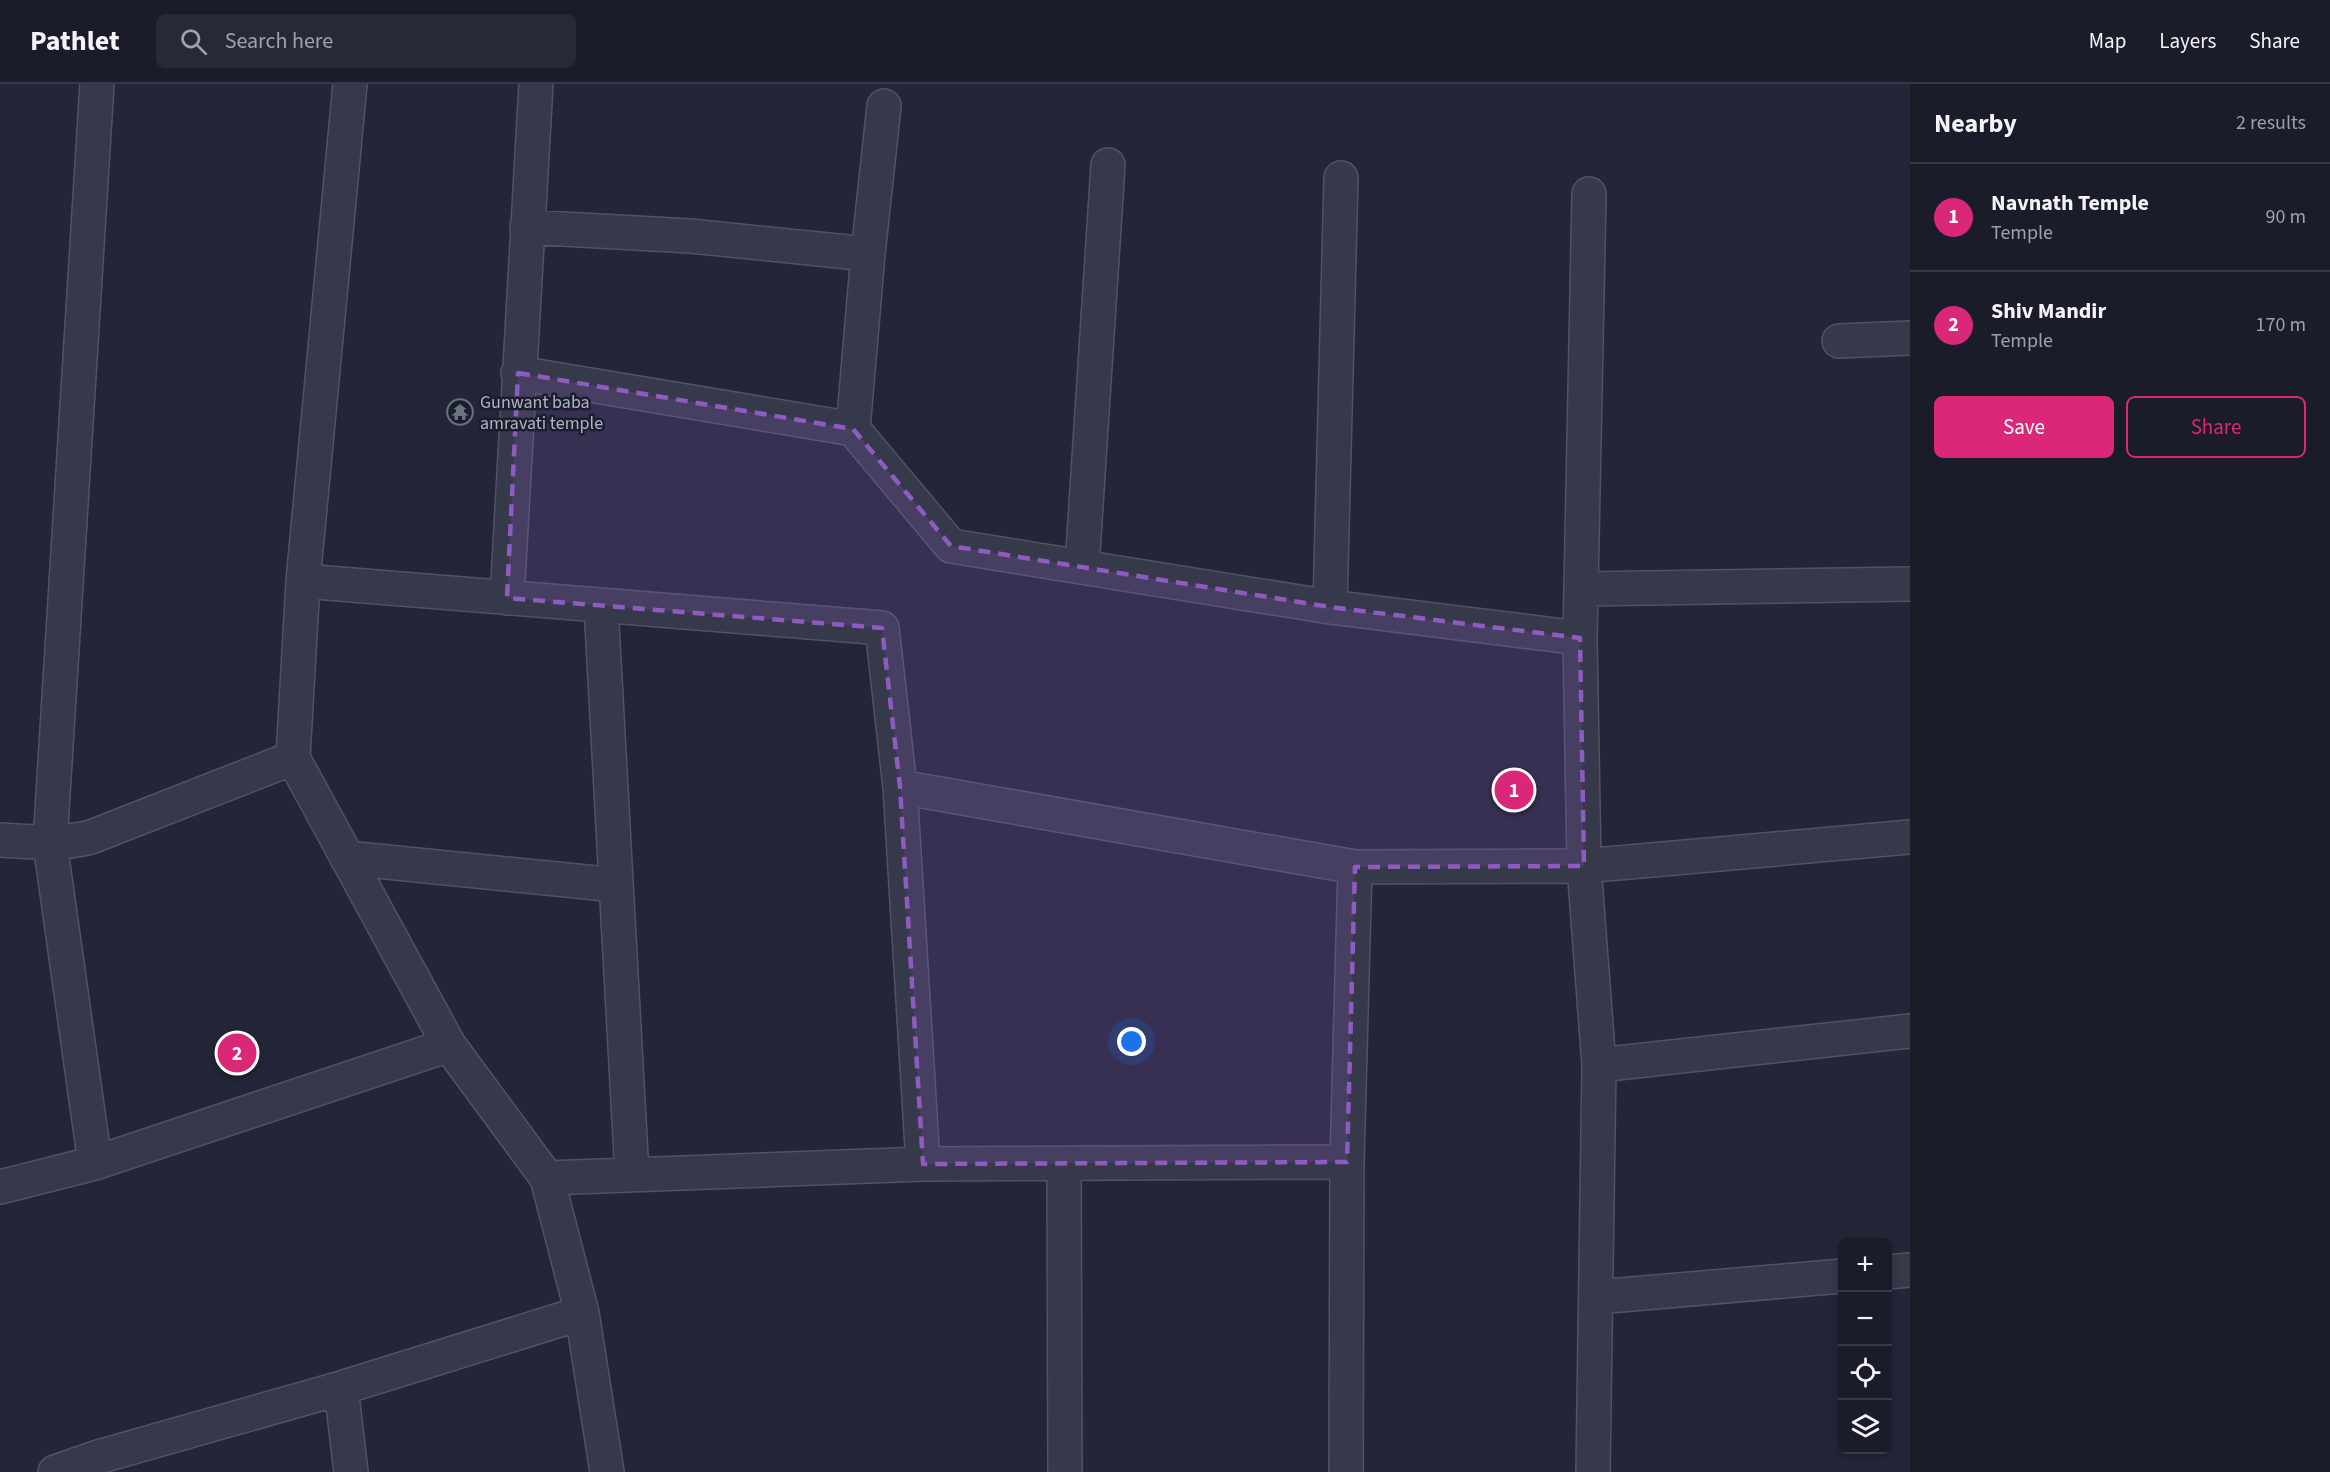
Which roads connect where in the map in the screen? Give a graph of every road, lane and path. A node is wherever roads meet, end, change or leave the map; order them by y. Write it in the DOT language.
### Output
graph roads {
  1 [pos="97,84"];
  2 [pos="350,84"];
  3 [pos="536,84"];
  4 [pos="884,106"];
  5 [pos="1108,165"];
  6 [pos="1341,178"];
  7 [pos="1589,194"];
  8 [pos="527,227"];
  9 [pos="868,254"];
  10 [pos="1910,338"];
  11 [pos="1839,341"];
  12 [pos="518,373"];
  13 [pos="854,429"];
  14 [pos="1082,567"];
  15 [pos="303,581"];
  16 [pos="1910,584"];
  17 [pos="1582,589"];
  18 [pos="507,598"];
  19 [pos="601,606"];
  20 [pos="1330,607"];
  21 [pos="1580,638"];
  22 [pos="293,758"];
  23 [pos="900,787"];
  24 [pos="1910,837"];
  25 [pos="0,840"];
  26 [pos="50,843"];
  27 [pos="347,858"];
  28 [pos="1584,866"];
  29 [pos="1355,867"];
  30 [pos="616,885"];
  31 [pos="1910,1031"];
  32 [pos="449,1046"];
  33 [pos="1599,1065"];
  34 [pos="1347,1162"];
  35 [pos="95,1163"];
  36 [pos="923,1164"];
  37 [pos="1065,1165"];
  38 [pos="632,1175"];
  39 [pos="547,1178"];
  40 [pos="0,1187"];
  41 [pos="1910,1270"];
  42 [pos="1892,1272"];
  43 [pos="1838,1276"];
  44 [pos="1597,1298"];
  45 [pos="582,1313"];
  46 [pos="341,1388"];
  47 [pos="99,1464"];
  48 [pos="54,1472"];
  49 [pos="351,1472"];
  50 [pos="607,1472"];
  51 [pos="1065,1472"];
  52 [pos="1346,1472"];
  53 [pos="1593,1472"];
  1 -- 26 [label="street"];
  2 -- 15 [label="street"];
  3 -- 8 [label="street"];
  4 -- 9 [label="street"];
  5 -- 14 [label="street"];
  6 -- 20 [label="street"];
  7 -- 17 [label="street"];
  8 -- 9 [label="street"];
  8 -- 12 [label="street"];
  9 -- 13 [label="street"];
  10 -- 11 [label="street"];
  12 -- 13 [label="street"];
  12 -- 18 [label="street"];
  13 -- 14 [label="street"];
  14 -- 20 [label="street"];
  15 -- 18 [label="street"];
  15 -- 22 [label="street"];
  16 -- 17 [label="street"];
  17 -- 21 [label="street"];
  18 -- 19 [label="street"];
  19 -- 23 [label="street"];
  19 -- 30 [label="street"];
  20 -- 21 [label="street"];
  21 -- 28 [label="street"];
  22 -- 26 [label="street"];
  22 -- 27 [label="street"];
  23 -- 29 [label="street"];
  23 -- 36 [label="street"];
  24 -- 28 [label="street"];
  25 -- 26 [label="street"];
  26 -- 35 [label="street"];
  27 -- 30 [label="street"];
  27 -- 32 [label="street"];
  28 -- 29 [label="street"];
  28 -- 33 [label="street"];
  29 -- 34 [label="street"];
  30 -- 38 [label="street"];
  31 -- 33 [label="street"];
  32 -- 35 [label="street"];
  32 -- 39 [label="street"];
  33 -- 44 [label="street"];
  34 -- 37 [label="street"];
  34 -- 52 [label="street"];
  35 -- 40 [label="street"];
  36 -- 37 [label="street"];
  36 -- 38 [label="street"];
  37 -- 51 [label="street"];
  38 -- 39 [label="street"];
  39 -- 45 [label="street"];
  41 -- 42 [label="street"];
  43 -- 44 [label="street"];
  44 -- 53 [label="street"];
  45 -- 46 [label="street"];
  45 -- 50 [label="street"];
  46 -- 47 [label="street"];
  46 -- 49 [label="street"];
  47 -- 48 [label="street"];
}
